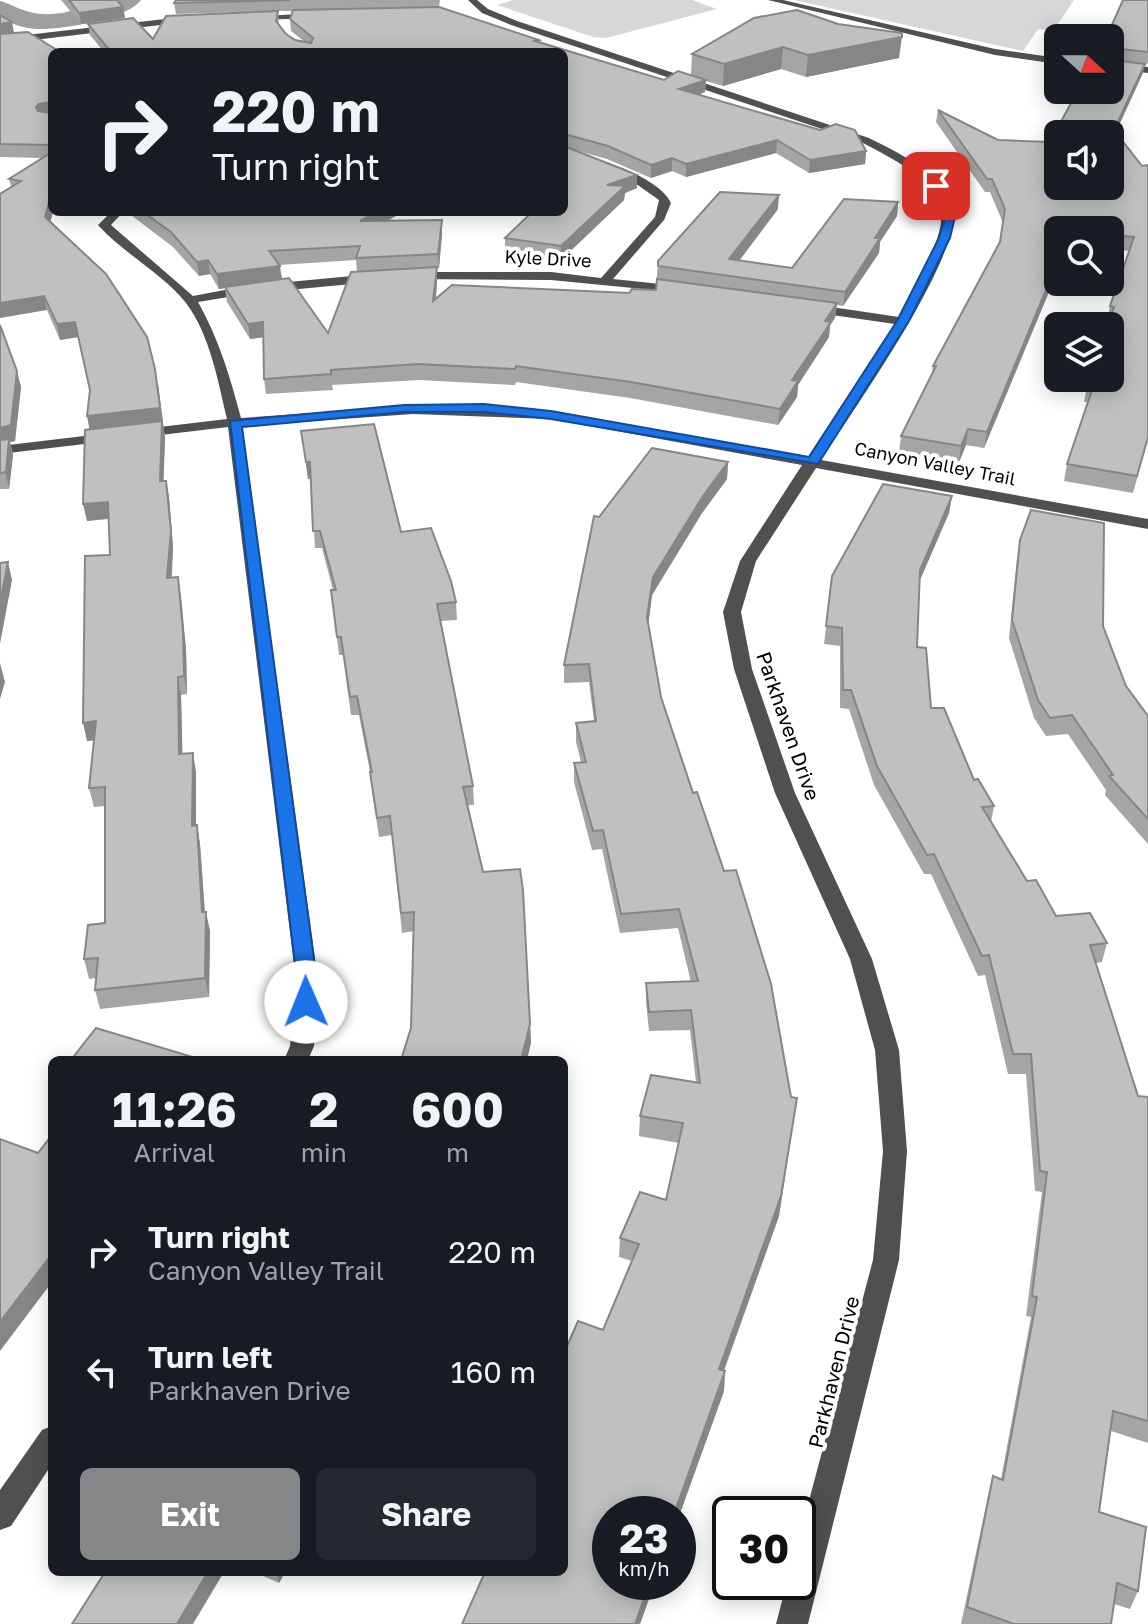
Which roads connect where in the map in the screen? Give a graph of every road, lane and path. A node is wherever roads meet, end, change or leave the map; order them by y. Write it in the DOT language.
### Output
graph roads {
  1 [pos="772,0"];
  2 [pos="476,7"];
  3 [pos="330,15"];
  4 [pos="246,17"];
  5 [pos="288,17"];
  6 [pos="203,18"];
  7 [pos="284,31"];
  8 [pos="50,35"];
  9 [pos="0,41"];
  10 [pos="57,43"];
  11 [pos="1044,59"];
  12 [pos="1124,67"];
  13 [pos="1148,70"];
  14 [pos="568,154"];
  15 [pos="113,216"];
  16 [pos="605,281"];
  17 [pos="690,291"];
  18 [pos="190,300"];
  19 [pos="802,307"];
  20 [pos="903,321"];
  21 [pos="235,424"];
  22 [pos="0,450"];
  23 [pos="813,462"];
  24 [pos="1148,524"];
  25 [pos="298,1056"];
  26 [pos="48,1445"];
  27 [pos="0,1516"];
  28 [pos="792,1624"];
  1 -- 11 [label="street"];
  2 -- 20 [label="street, Parkhaven Drive"];
  3 -- 5 [label="street"];
  4 -- 5 [label="street"];
  5 -- 7 [label="street"];
  6 -- 8 [label="street"];
  8 -- 9 [label="street"];
  8 -- 10 [label="street"];
  12 -- 13 [label="street"];
  14 -- 16 [label="street"];
  15 -- 18 [label="street"];
  16 -- 17 [label="street, Kyle Drive"];
  16 -- 18 [label="street, Kyle Drive"];
  18 -- 21 [label="street"];
  19 -- 20 [label="street"];
  20 -- 23 [label="street, Parkhaven Drive"];
  21 -- 22 [label="street, Canyon Valley Trail"];
  21 -- 23 [label="street, Canyon Valley Trail"];
  21 -- 25 [label="street"];
  23 -- 24 [label="street, Canyon Valley Trail"];
  23 -- 28 [label="street, Parkhaven Drive"];
  26 -- 27 [label="street"];
}
